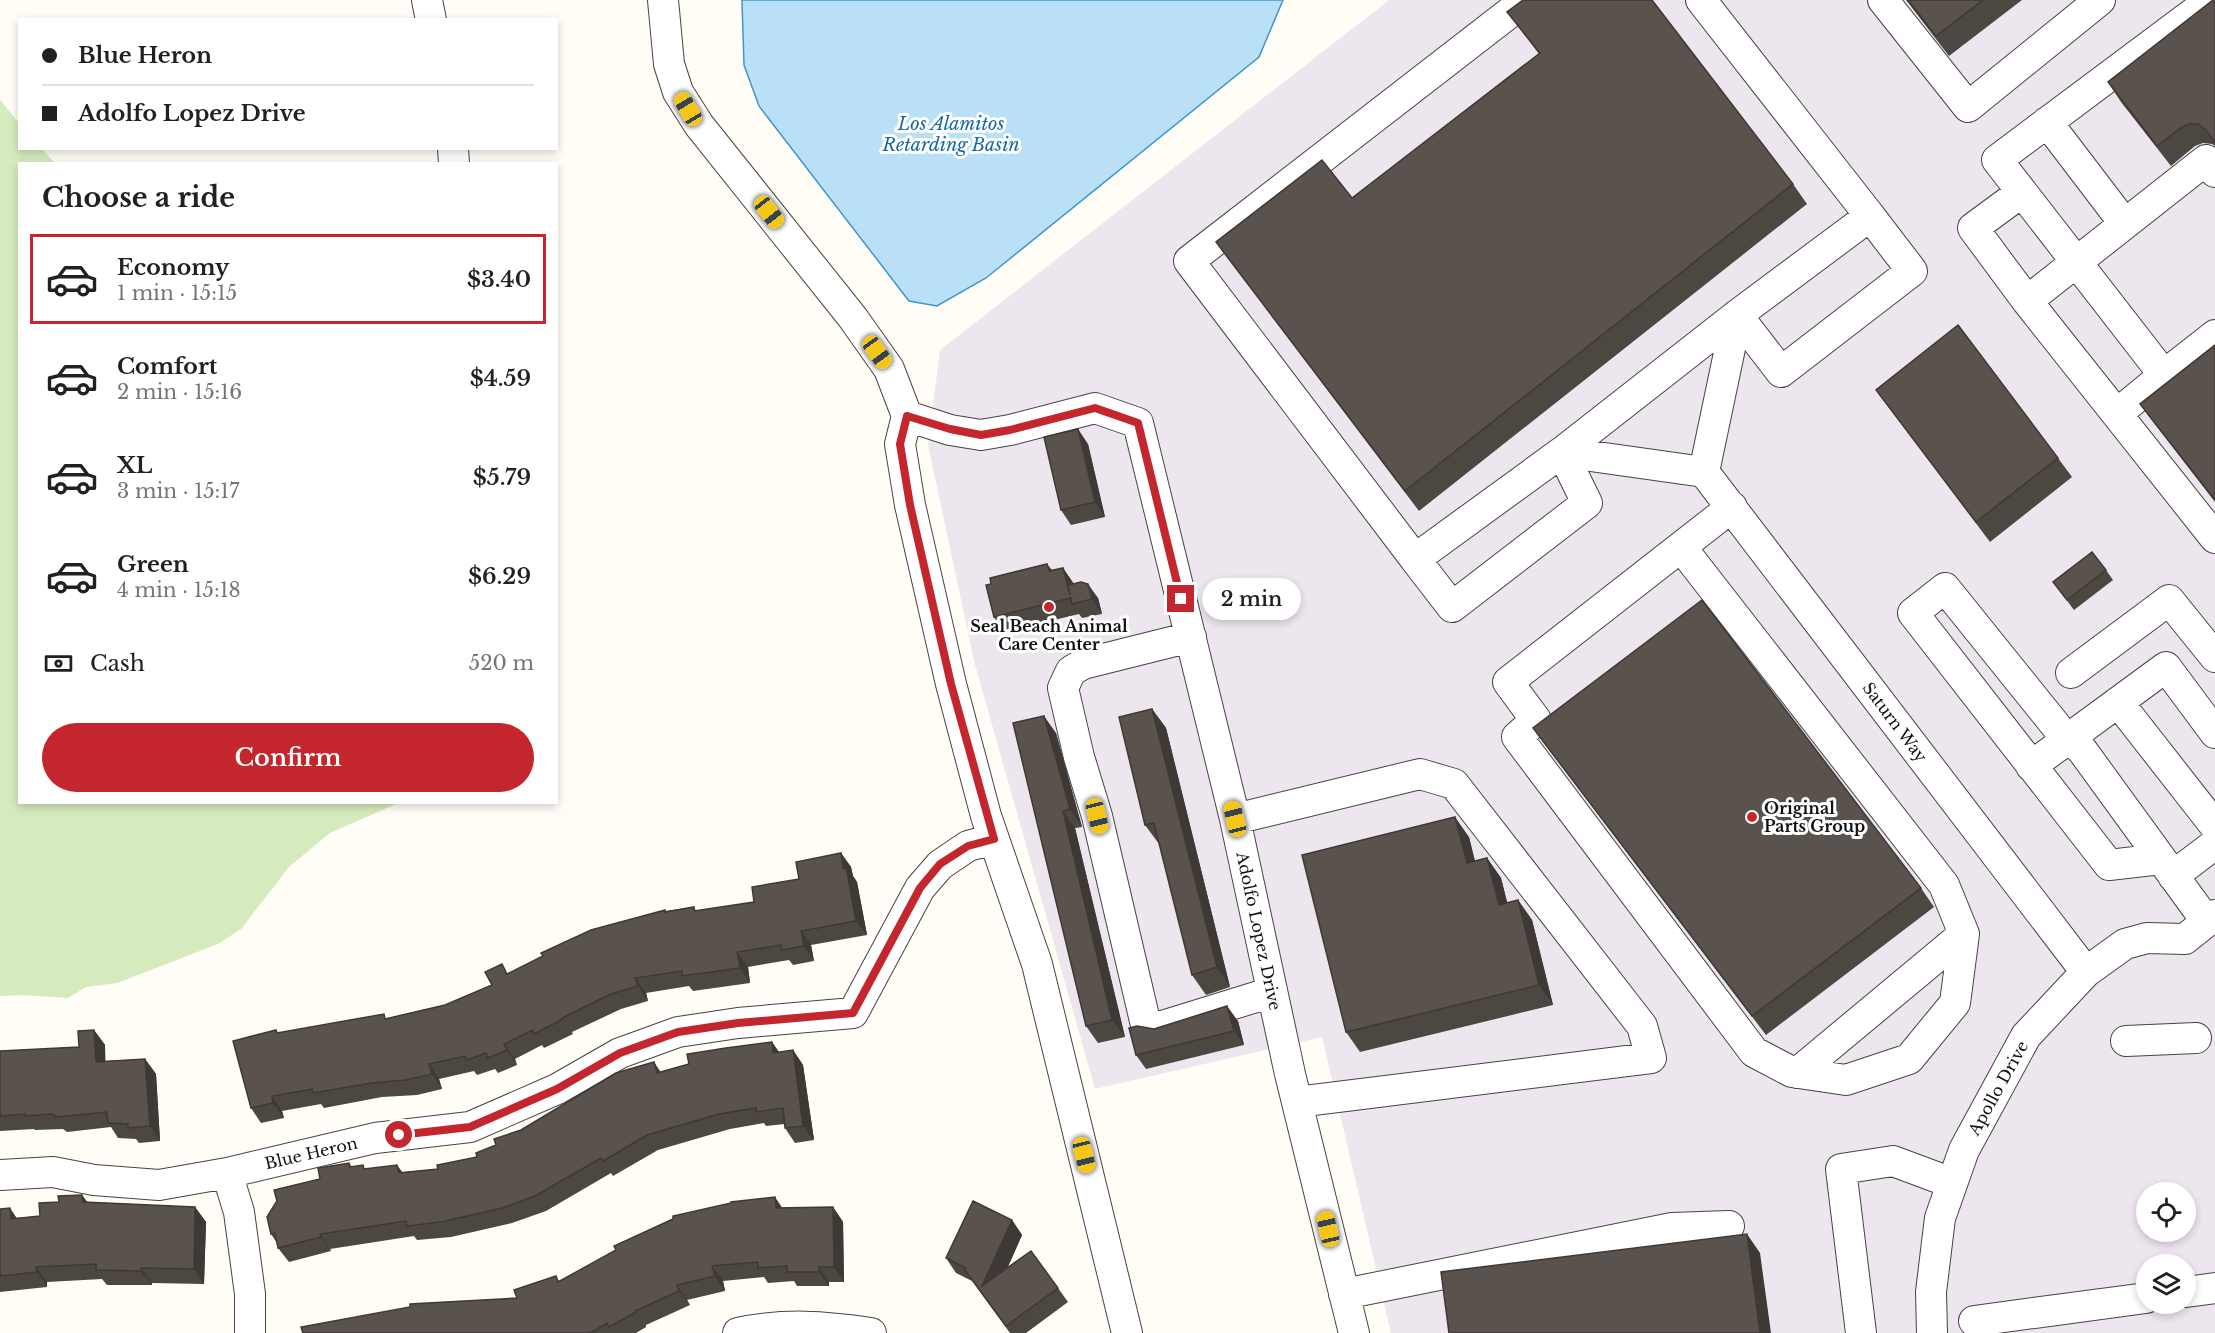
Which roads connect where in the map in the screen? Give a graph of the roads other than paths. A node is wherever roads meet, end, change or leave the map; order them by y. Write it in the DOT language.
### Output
graph roads {
  1 [pos="428,0"];
  2 [pos="663,0"];
  3 [pos="1526,0"];
  4 [pos="1701,0"];
  5 [pos="1883,0"];
  6 [pos="2100,0"];
  7 [pos="2211,0"];
  8 [pos="431,18"];
  9 [pos="2047,122"];
  10 [pos="2215,171"];
  11 [pos="2022,192"];
  12 [pos="1870,216"];
  13 [pos="2124,223"];
  14 [pos="2075,262"];
  15 [pos="2027,301"];
  16 [pos="1737,315"];
  17 [pos="2215,335"];
  18 [pos="2164,375"];
  19 [pos="2118,413"];
  20 [pos="907,416"];
  21 [pos="1562,452"];
  22 [pos="1704,472"];
  23 [pos="1731,507"];
  24 [pos="2215,538"];
  25 [pos="1681,547"];
  26 [pos="1415,560"];
  27 [pos="1191,637"];
  28 [pos="2215,657"];
  29 [pos="2071,673"];
  30 [pos="2118,702"];
  31 [pos="2215,733"];
  32 [pos="2069,739"];
  33 [pos="2031,766"];
  34 [pos="1235,819"];
  35 [pos="2215,826"];
  36 [pos="994,839"];
  37 [pos="2215,844"];
  38 [pos="2167,867"];
  39 [pos="2211,918"];
  40 [pos="1964,934"];
  41 [pos="2086,972"];
  42 [pos="1272,992"];
  43 [pos="2196,1038"];
  44 [pos="2126,1041"];
  45 [pos="1797,1073"];
  46 [pos="1297,1102"];
  47 [pos="227,1173"];
  48 [pos="0,1175"];
  49 [pos="1952,1183"];
  50 [pos="1729,1226"];
  51 [pos="2215,1288"];
  52 [pos="2196,1291"];
  53 [pos="1344,1294"];
  54 [pos="2136,1299"];
  55 [pos="1974,1321"];
  56 [pos="249,1333"];
  57 [pos="738,1333"];
  58 [pos="871,1333"];
  59 [pos="1127,1333"];
  60 [pos="1354,1333"];
  61 [pos="1861,1333"];
  62 [pos="1932,1333"];
  1 -- 8 [label="street"];
  2 -- 20 [label="street"];
  3 -- 26 [label="street"];
  4 -- 12 [label="street"];
  5 -- 6 [label="street"];
  7 -- 9 [label="street"];
  9 -- 11 [label="street"];
  9 -- 13 [label="street"];
  10 -- 13 [label="street"];
  11 -- 14 [label="street"];
  11 -- 15 [label="street"];
  12 -- 16 [label="street"];
  12 -- 16 [label="street"];
  13 -- 14 [label="street"];
  14 -- 15 [label="street"];
  14 -- 18 [label="street"];
  15 -- 19 [label="street"];
  16 -- 21 [label="street"];
  16 -- 22 [label="street"];
  17 -- 18 [label="street"];
  18 -- 19 [label="street"];
  19 -- 24 [label="street"];
  20 -- 27 [label="street, Adolfo Lopez Drive"];
  20 -- 36 [label="street"];
  21 -- 22 [label="street"];
  21 -- 26 [label="street"];
  21 -- 26 [label="street"];
  22 -- 23 [label="street, Saturn Way"];
  23 -- 25 [label="street"];
  23 -- 41 [label="street, Saturn Way"];
  25 -- 40 [label="street"];
  25 -- 45 [label="street"];
  27 -- 34 [label="street, Adolfo Lopez Drive"];
  27 -- 42 [label="street"];
  28 -- 29 [label="street"];
  30 -- 31 [label="street"];
  30 -- 32 [label="street"];
  30 -- 35 [label="street"];
  32 -- 33 [label="street"];
  32 -- 33 [label="street"];
  32 -- 38 [label="street"];
  33 -- 38 [label="street"];
  34 -- 42 [label="street, Adolfo Lopez Drive"];
  34 -- 46 [label="street"];
  36 -- 47 [label="street, Blue Heron"];
  36 -- 59 [label="street"];
  37 -- 38 [label="street"];
  38 -- 39 [label="street"];
  39 -- 41 [label="street, Apollo Drive"];
  40 -- 45 [label="street"];
  40 -- 45 [label="street"];
  41 -- 49 [label="street, Apollo Drive"];
  42 -- 46 [label="street, Adolfo Lopez Drive"];
  43 -- 44 [label="street"];
  46 -- 53 [label="street, Adolfo Lopez Drive"];
  47 -- 48 [label="street, Blue Heron"];
  47 -- 56 [label="street"];
  49 -- 61 [label="street"];
  49 -- 62 [label="street, Apollo Drive"];
  50 -- 53 [label="street"];
  51 -- 52 [label="street"];
  53 -- 60 [label="street, Adolfo Lopez Drive"];
  54 -- 55 [label="street"];
  57 -- 58 [label="street"];
}
